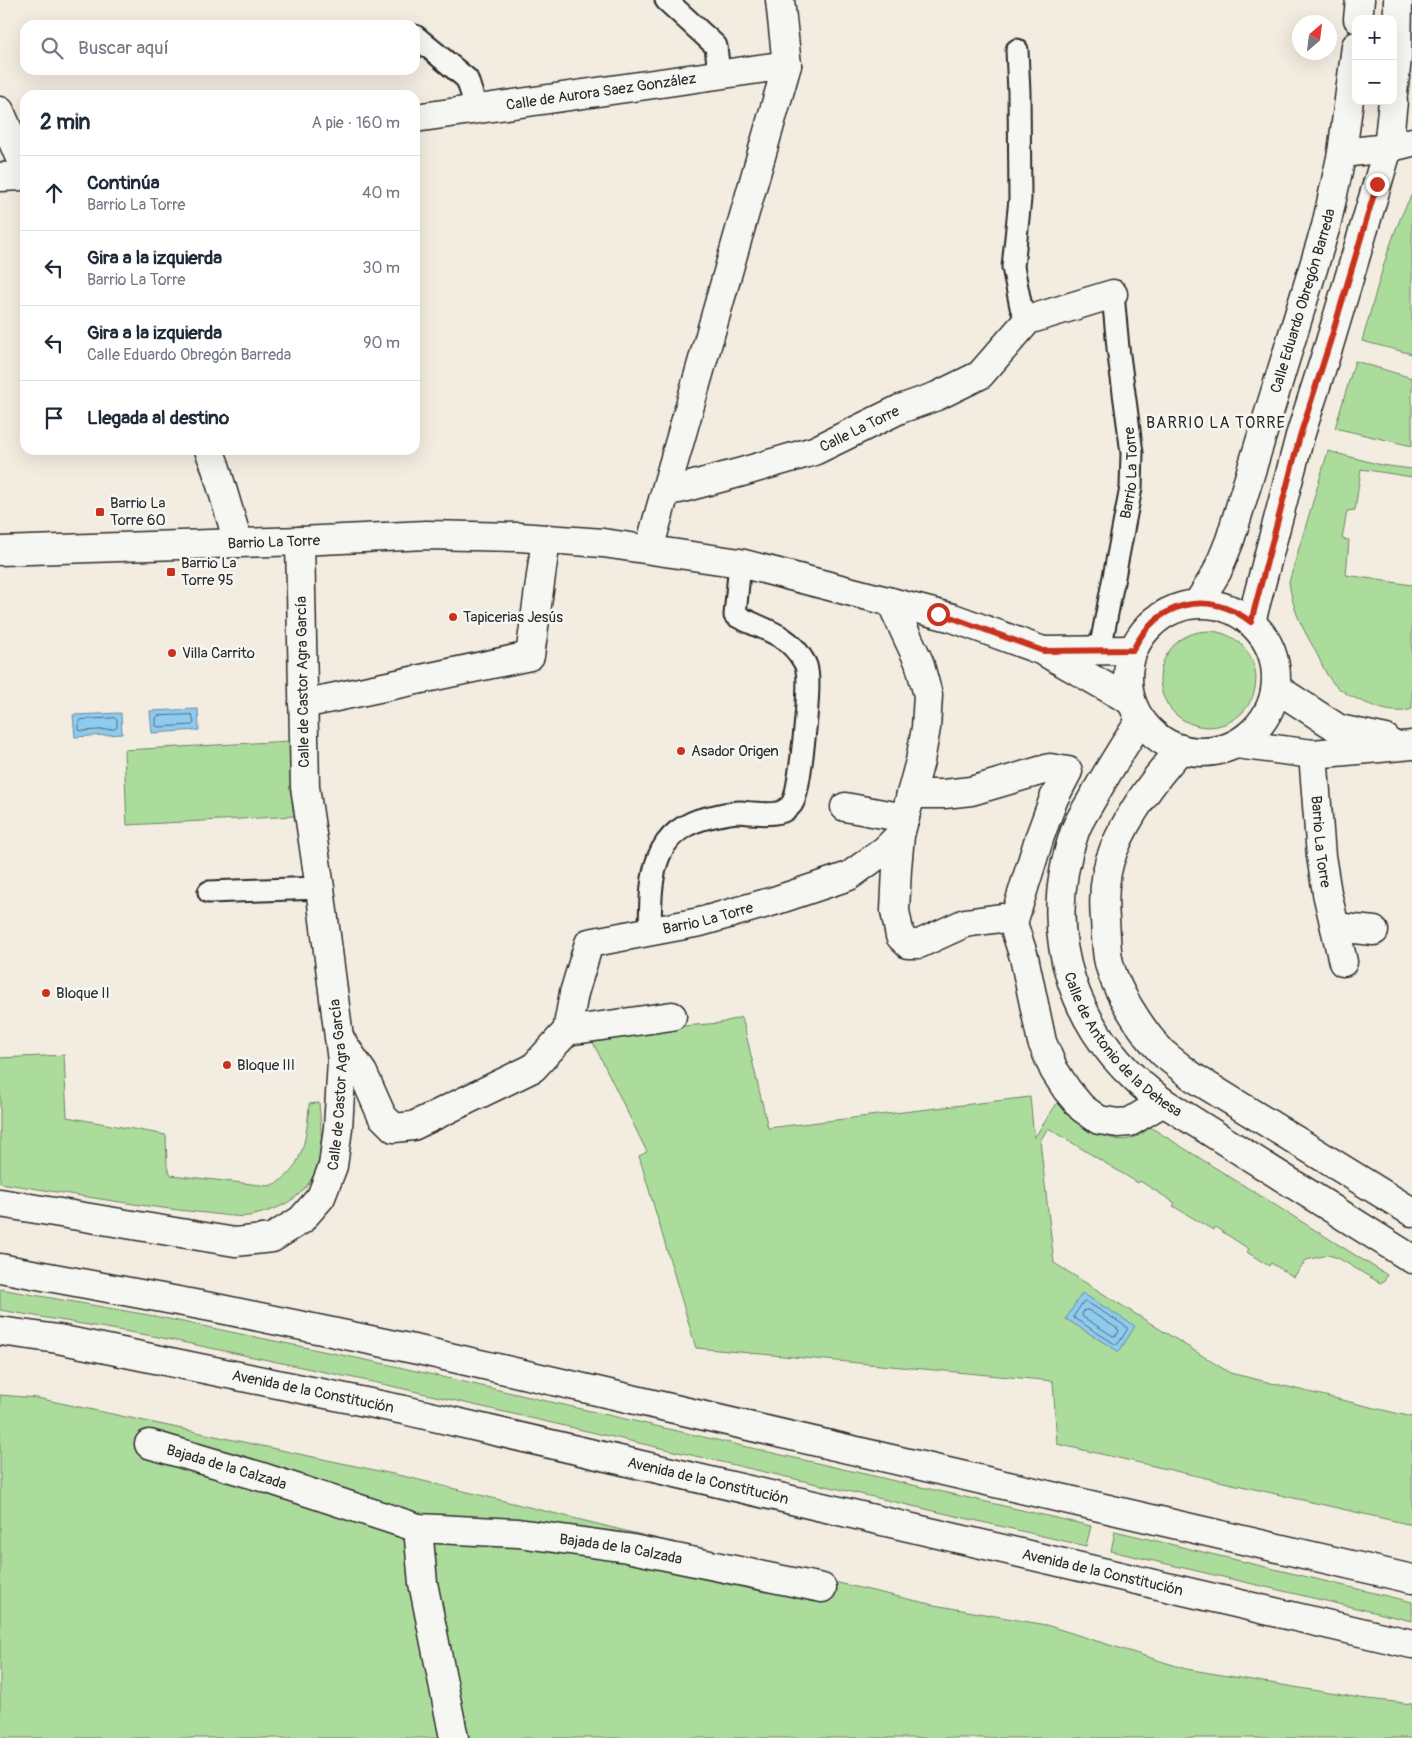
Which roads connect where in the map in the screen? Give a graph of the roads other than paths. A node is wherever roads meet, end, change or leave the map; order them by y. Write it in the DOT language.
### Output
graph roads {
  1 [pos="666,0"];
  2 [pos="780,0"];
  3 [pos="1360,0"];
  4 [pos="1398,0"];
  5 [pos="1358,15"];
  6 [pos="420,40"];
  7 [pos="1017,50"];
  8 [pos="1354,60"];
  9 [pos="1397,60"];
  10 [pos="787,65"];
  11 [pos="719,74"];
  12 [pos="1394,105"];
  13 [pos="477,110"];
  14 [pos="0,111"];
  15 [pos="420,117"];
  16 [pos="1400,145"];
  17 [pos="1342,153"];
  18 [pos="20,158"];
  19 [pos="20,176"];
  20 [pos="0,177"];
  21 [pos="1113,294"];
  22 [pos="1028,320"];
  23 [pos="210,455"];
  24 [pos="666,491"];
  25 [pos="546,539"];
  26 [pos="300,541"];
  27 [pos="238,542"];
  28 [pos="649,549"];
  29 [pos="0,551"];
  30 [pos="740,563"];
  31 [pos="890,602"];
  32 [pos="1198,603"];
  33 [pos="1251,622"];
  34 [pos="1100,650"];
  35 [pos="1133,650"];
  36 [pos="1043,651"];
  37 [pos="1276,688"];
  38 [pos="304,704"];
  39 [pos="1136,710"];
  40 [pos="1236,744"];
  41 [pos="1412,744"];
  42 [pos="1181,749"];
  43 [pos="1313,754"];
  44 [pos="845,807"];
  45 [pos="905,816"];
  46 [pos="320,888"];
  47 [pos="209,892"];
  48 [pos="1013,924"];
  49 [pos="1335,927"];
  50 [pos="650,931"];
  51 [pos="1374,931"];
  52 [pos="1343,962"];
  53 [pos="672,1016"];
  54 [pos="567,1031"];
  55 [pos="340,1037"];
  56 [pos="1163,1102"];
  57 [pos="0,1203"];
  58 [pos="1412,1212"];
  59 [pos="1412,1259"];
  60 [pos="0,1268"];
  61 [pos="0,1331"];
  62 [pos="149,1444"];
  63 [pos="418,1528"];
  64 [pos="1412,1579"];
  65 [pos="822,1588"];
  66 [pos="1412,1644"];
  67 [pos="454,1738"];
  1 -- 11 [label="lane"];
  2 -- 10 [label="street"];
  3 -- 5 [label="street"];
  4 -- 9 [label="street"];
  6 -- 13 [label="lane"];
  7 -- 22 [label="lane"];
  8 -- 17 [label="street, Calle Eduardo Obregón Barreda"];
  10 -- 11 [label="street, Calle de Aurora Saez González"];
  10 -- 24 [label="street"];
  11 -- 13 [label="street, Calle de Aurora Saez González"];
  12 -- 16 [label="street"];
  13 -- 15 [label="street, Calle de Aurora Saez González"];
  14 -- 18 [label="street"];
  16 -- 17 [label="street"];
  16 -- 33 [label="street"];
  17 -- 32 [label="street, Calle Eduardo Obregón Barreda"];
  19 -- 20 [label="street"];
  21 -- 22 [label="street"];
  21 -- 34 [label="lane, Barrio La Torre"];
  22 -- 24 [label="street, Calle La Torre"];
  23 -- 27 [label="street"];
  24 -- 28 [label="street"];
  25 -- 26 [label="street, Barrio La Torre"];
  25 -- 28 [label="street, Barrio La Torre"];
  25 -- 38 [label="street"];
  26 -- 27 [label="street, Barrio La Torre"];
  26 -- 38 [label="street, Calle de Castor Agra García"];
  27 -- 29 [label="street, Barrio La Torre"];
  28 -- 30 [label="street, Barrio La Torre"];
  30 -- 31 [label="street, Barrio La Torre"];
  30 -- 50 [label="lane"];
  31 -- 36 [label="street, Barrio La Torre"];
  31 -- 45 [label="street"];
  32 -- 33 [label="street, Barrio La Torre"];
  32 -- 35 [label="street, Barrio La Torre"];
  33 -- 37 [label="street, Barrio La Torre"];
  34 -- 35 [label="street, Barrio La Torre"];
  34 -- 36 [label="street, Barrio La Torre"];
  35 -- 39 [label="street, Barrio La Torre"];
  36 -- 39 [label="street, Barrio La Torre"];
  37 -- 40 [label="street, Barrio La Torre"];
  37 -- 41 [label="street, Barrio La Torre"];
  38 -- 46 [label="street, Calle de Castor Agra García"];
  39 -- 42 [label="street, Barrio La Torre"];
  39 -- 56 [label="street, Calle de Antonio de la Dehesa"];
  40 -- 42 [label="street, Barrio La Torre"];
  40 -- 43 [label="street, Barrio La Torre"];
  41 -- 43 [label="street, Barrio La Torre"];
  42 -- 58 [label="street, Calle de Antonio de la Dehesa"];
  43 -- 49 [label="street, Barrio La Torre"];
  44 -- 45 [label="street"];
  45 -- 48 [label="street"];
  45 -- 48 [label="street"];
  45 -- 50 [label="street, Barrio La Torre"];
  46 -- 47 [label="lane"];
  46 -- 55 [label="street, Calle de Castor Agra García"];
  48 -- 56 [label="street"];
  49 -- 51 [label="street"];
  49 -- 52 [label="street, Barrio La Torre"];
  50 -- 54 [label="street, Barrio La Torre"];
  53 -- 54 [label="street"];
  54 -- 55 [label="street"];
  55 -- 57 [label="street, Calle de Castor Agra García"];
  56 -- 59 [label="street, Calle de Antonio de la Dehesa"];
  60 -- 64 [label="street"];
  61 -- 66 [label="street, Avenida de la Constitución"];
  62 -- 63 [label="street, Bajada de la Calzada"];
  63 -- 65 [label="street, Bajada de la Calzada"];
  63 -- 67 [label="street"];
}
